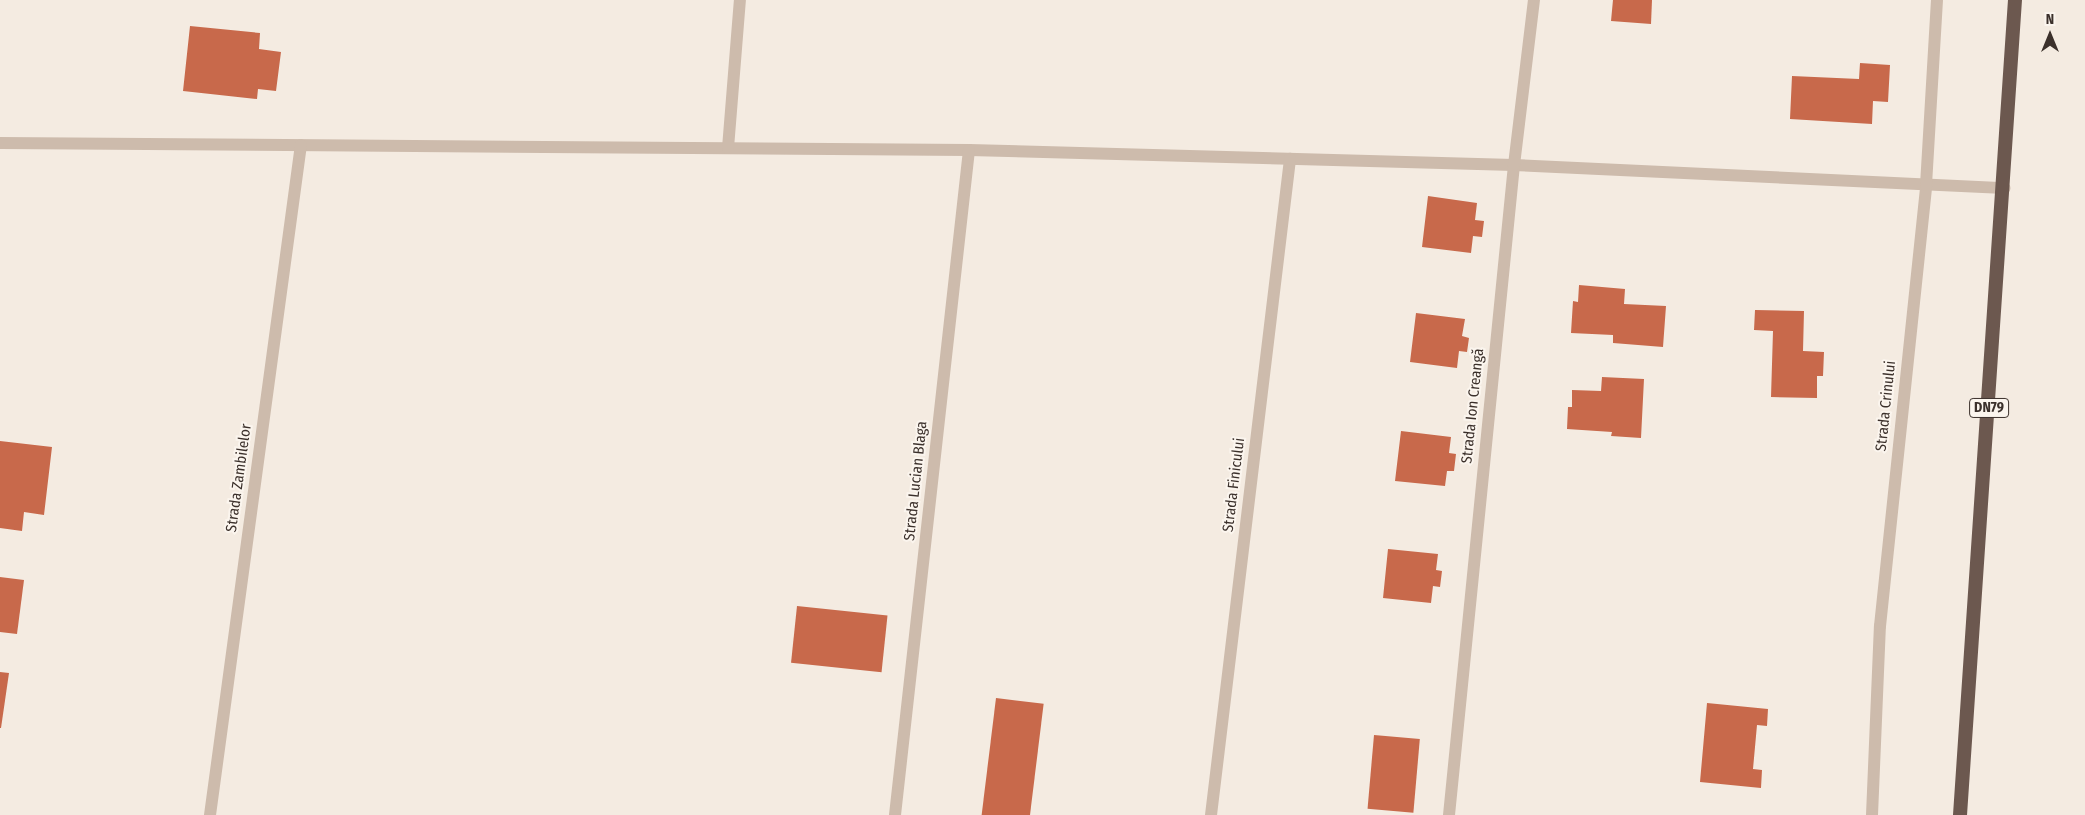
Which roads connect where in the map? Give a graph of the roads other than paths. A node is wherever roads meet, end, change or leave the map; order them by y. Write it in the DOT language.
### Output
graph roads {
  1 [pos="740,0"];
  2 [pos="1534,0"];
  3 [pos="1938,0"];
  4 [pos="2015,0"];
  5 [pos="0,143"];
  6 [pos="301,145"];
  7 [pos="728,148"];
  8 [pos="969,150"];
  9 [pos="1290,159"];
  10 [pos="1514,165"];
  11 [pos="1926,185"];
  12 [pos="2004,188"];
  13 [pos="210,815"];
  14 [pos="895,815"];
  15 [pos="1211,815"];
  16 [pos="1449,815"];
  17 [pos="1872,815"];
  18 [pos="1960,815"];
  1 -- 7 [label="street"];
  2 -- 10 [label="street, Strada Ion Creangă"];
  3 -- 11 [label="street, Strada Crinului"];
  4 -- 12 [label="highway, DN79"];
  5 -- 6 [label="street"];
  6 -- 7 [label="street"];
  6 -- 13 [label="street, Strada Zambilelor"];
  7 -- 8 [label="street"];
  8 -- 9 [label="street"];
  8 -- 14 [label="street, Strada Lucian Blaga"];
  9 -- 10 [label="street"];
  9 -- 15 [label="street, Strada Finicului"];
  10 -- 11 [label="street"];
  10 -- 16 [label="street, Strada Ion Creangă"];
  11 -- 12 [label="street"];
  11 -- 17 [label="street, Strada Crinului"];
  12 -- 18 [label="highway, DN79"];
}
